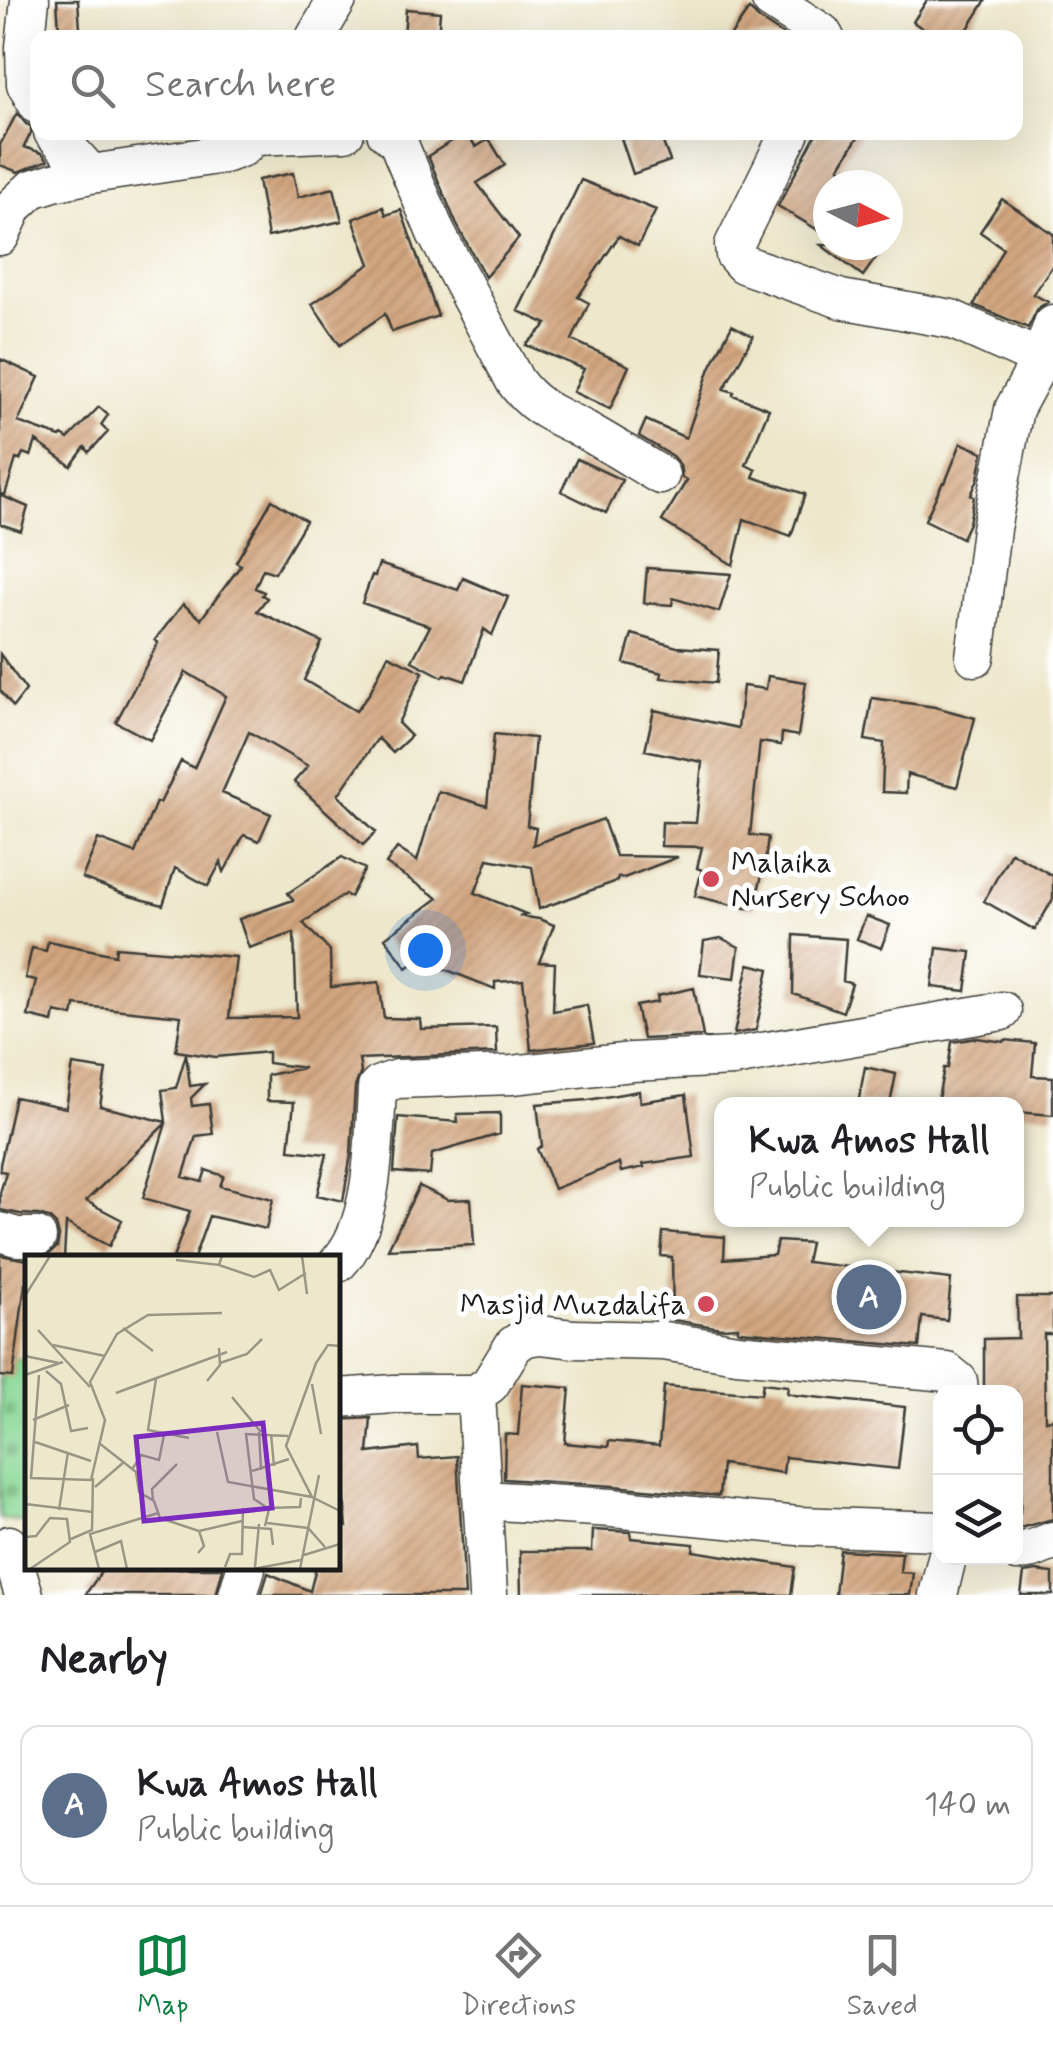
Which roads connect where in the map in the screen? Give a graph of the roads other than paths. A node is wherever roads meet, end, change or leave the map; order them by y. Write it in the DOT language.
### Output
graph roads {
  1 [pos="30,0"];
  2 [pos="337,0"];
  3 [pos="772,0"];
  4 [pos="320,30"];
  5 [pos="816,30"];
  6 [pos="30,91"];
  7 [pos="60,140"];
  8 [pos="250,140"];
  9 [pos="396,140"];
  10 [pos="786,140"];
  11 [pos="91,174"];
  12 [pos="0,236"];
  13 [pos="1047,342"];
  14 [pos="660,475"];
  15 [pos="975,657"];
  16 [pos="1002,1010"];
  17 [pos="340,1261"];
  18 [pos="958,1385"];
  19 [pos="476,1394"];
  20 [pos="340,1398"];
  21 [pos="483,1500"];
  22 [pos="933,1530"];
  23 [pos="1053,1541"];
  24 [pos="12,1546"];
  25 [pos="1023,1551"];
  26 [pos="945,1565"];
  27 [pos="245,1570"];
  28 [pos="24,1595"];
  29 [pos="238,1595"];
  30 [pos="488,1595"];
  31 [pos="938,1595"];
  1 -- 6 [label="street"];
  2 -- 4 [label="street"];
  3 -- 5 [label="street"];
  7 -- 11 [label="street"];
  8 -- 11 [label="street"];
  9 -- 14 [label="street"];
  10 -- 13 [label="street"];
  11 -- 12 [label="street"];
  13 -- 15 [label="street"];
  16 -- 17 [label="street"];
  18 -- 19 [label="street"];
  19 -- 20 [label="street"];
  19 -- 21 [label="street"];
  21 -- 22 [label="street"];
  21 -- 30 [label="street"];
  23 -- 25 [label="street"];
  24 -- 28 [label="street"];
  26 -- 31 [label="street"];
  27 -- 29 [label="street"];
}
